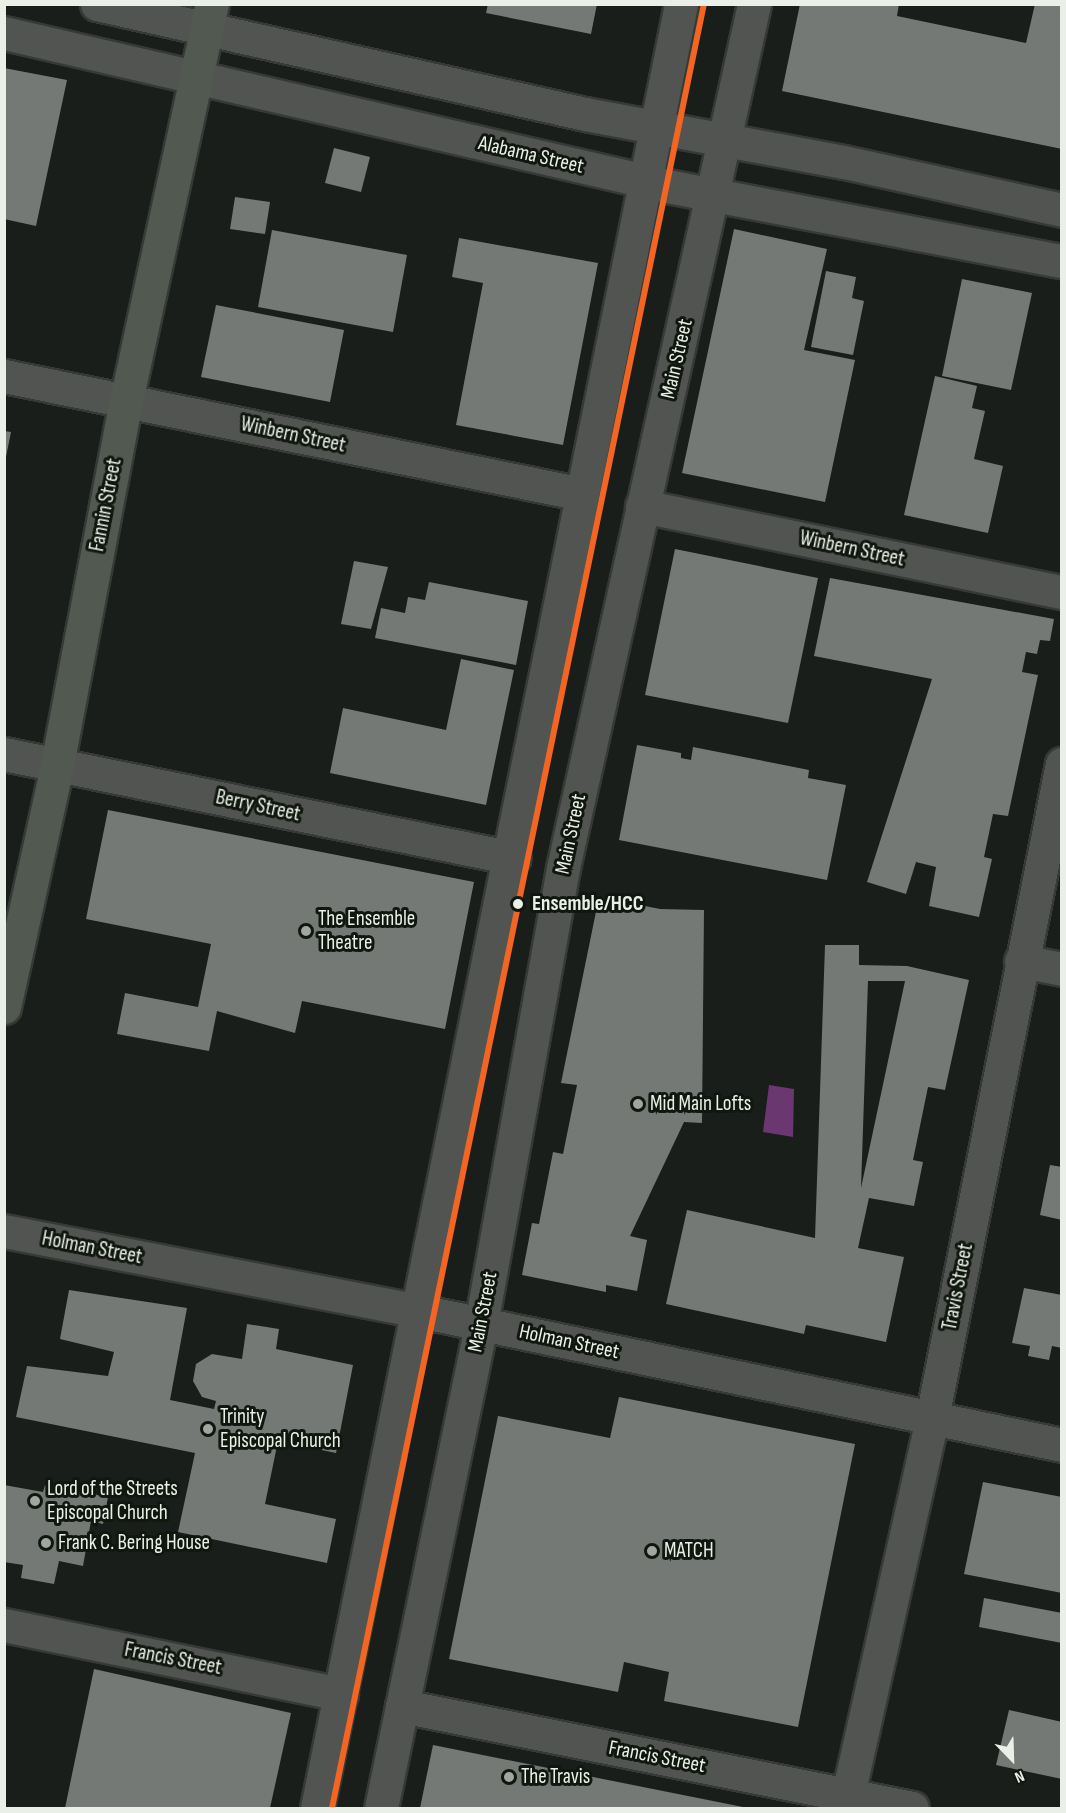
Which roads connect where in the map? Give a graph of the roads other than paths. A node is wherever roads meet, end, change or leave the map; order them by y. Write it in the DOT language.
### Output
graph roads {
  1 [pos="97,4"];
  2 [pos="681,4"];
  3 [pos="754,4"];
  4 [pos="209,18"];
  5 [pos="4,33"];
  6 [pos="196,75"];
  7 [pos="656,129"];
  8 [pos="726,140"];
  9 [pos="644,181"];
  10 [pos="715,195"];
  11 [pos="1062,210"];
  12 [pos="1062,261"];
  13 [pos="4,376"];
  14 [pos="126,400"];
  15 [pos="582,494"];
  16 [pos="642,506"];
  17 [pos="1062,592"];
  18 [pos="4,754"];
  19 [pos="1062,764"];
  20 [pos="57,765"];
  21 [pos="513,858"];
  22 [pos="1021,961"];
  23 [pos="1062,969"];
  24 [pos="4,1006"];
  25 [pos="4,1231"];
  26 [pos="420,1311"];
  27 [pos="481,1324"];
  28 [pos="932,1418"];
  29 [pos="1062,1445"];
  30 [pos="4,1625"];
  31 [pos="341,1694"];
  32 [pos="402,1706"];
  33 [pos="846,1802"];
  34 [pos="317,1809"];
  35 [pos="381,1809"];
  36 [pos="912,1809"];
  1 -- 4 [label="street"];
  2 -- 7 [label="street"];
  3 -- 8 [label="street, Main Street"];
  4 -- 6 [label="main road, Fannin Street"];
  4 -- 7 [label="street"];
  5 -- 6 [label="street, Alabama Street"];
  6 -- 9 [label="street, Alabama Street"];
  6 -- 14 [label="main road, Fannin Street"];
  7 -- 8 [label="street"];
  7 -- 9 [label="street"];
  8 -- 10 [label="street, Main Street"];
  8 -- 11 [label="street"];
  9 -- 10 [label="street, Alabama Street"];
  9 -- 15 [label="street"];
  10 -- 12 [label="street, Alabama Street"];
  10 -- 16 [label="street, Main Street"];
  13 -- 14 [label="street, Winbern Street"];
  14 -- 15 [label="street, Winbern Street"];
  14 -- 20 [label="main road, Fannin Street"];
  15 -- 21 [label="street"];
  16 -- 17 [label="street, Winbern Street"];
  16 -- 27 [label="street, Main Street"];
  18 -- 20 [label="street, Berry Street"];
  19 -- 22 [label="street, Travis Street"];
  20 -- 21 [label="street, Berry Street"];
  20 -- 24 [label="main road, Fannin Street"];
  21 -- 26 [label="street"];
  22 -- 23 [label="street"];
  22 -- 28 [label="street, Travis Street"];
  25 -- 26 [label="street, Holman Street"];
  26 -- 27 [label="street, Holman Street"];
  26 -- 31 [label="street"];
  27 -- 28 [label="street, Holman Street"];
  27 -- 32 [label="street, Main Street"];
  28 -- 29 [label="street, Holman Street"];
  28 -- 33 [label="street, Travis Street"];
  30 -- 31 [label="street, Francis Street"];
  31 -- 34 [label="street"];
  32 -- 33 [label="street, Francis Street"];
  32 -- 35 [label="street, Main Street"];
  33 -- 36 [label="street, Francis Street"];
}
